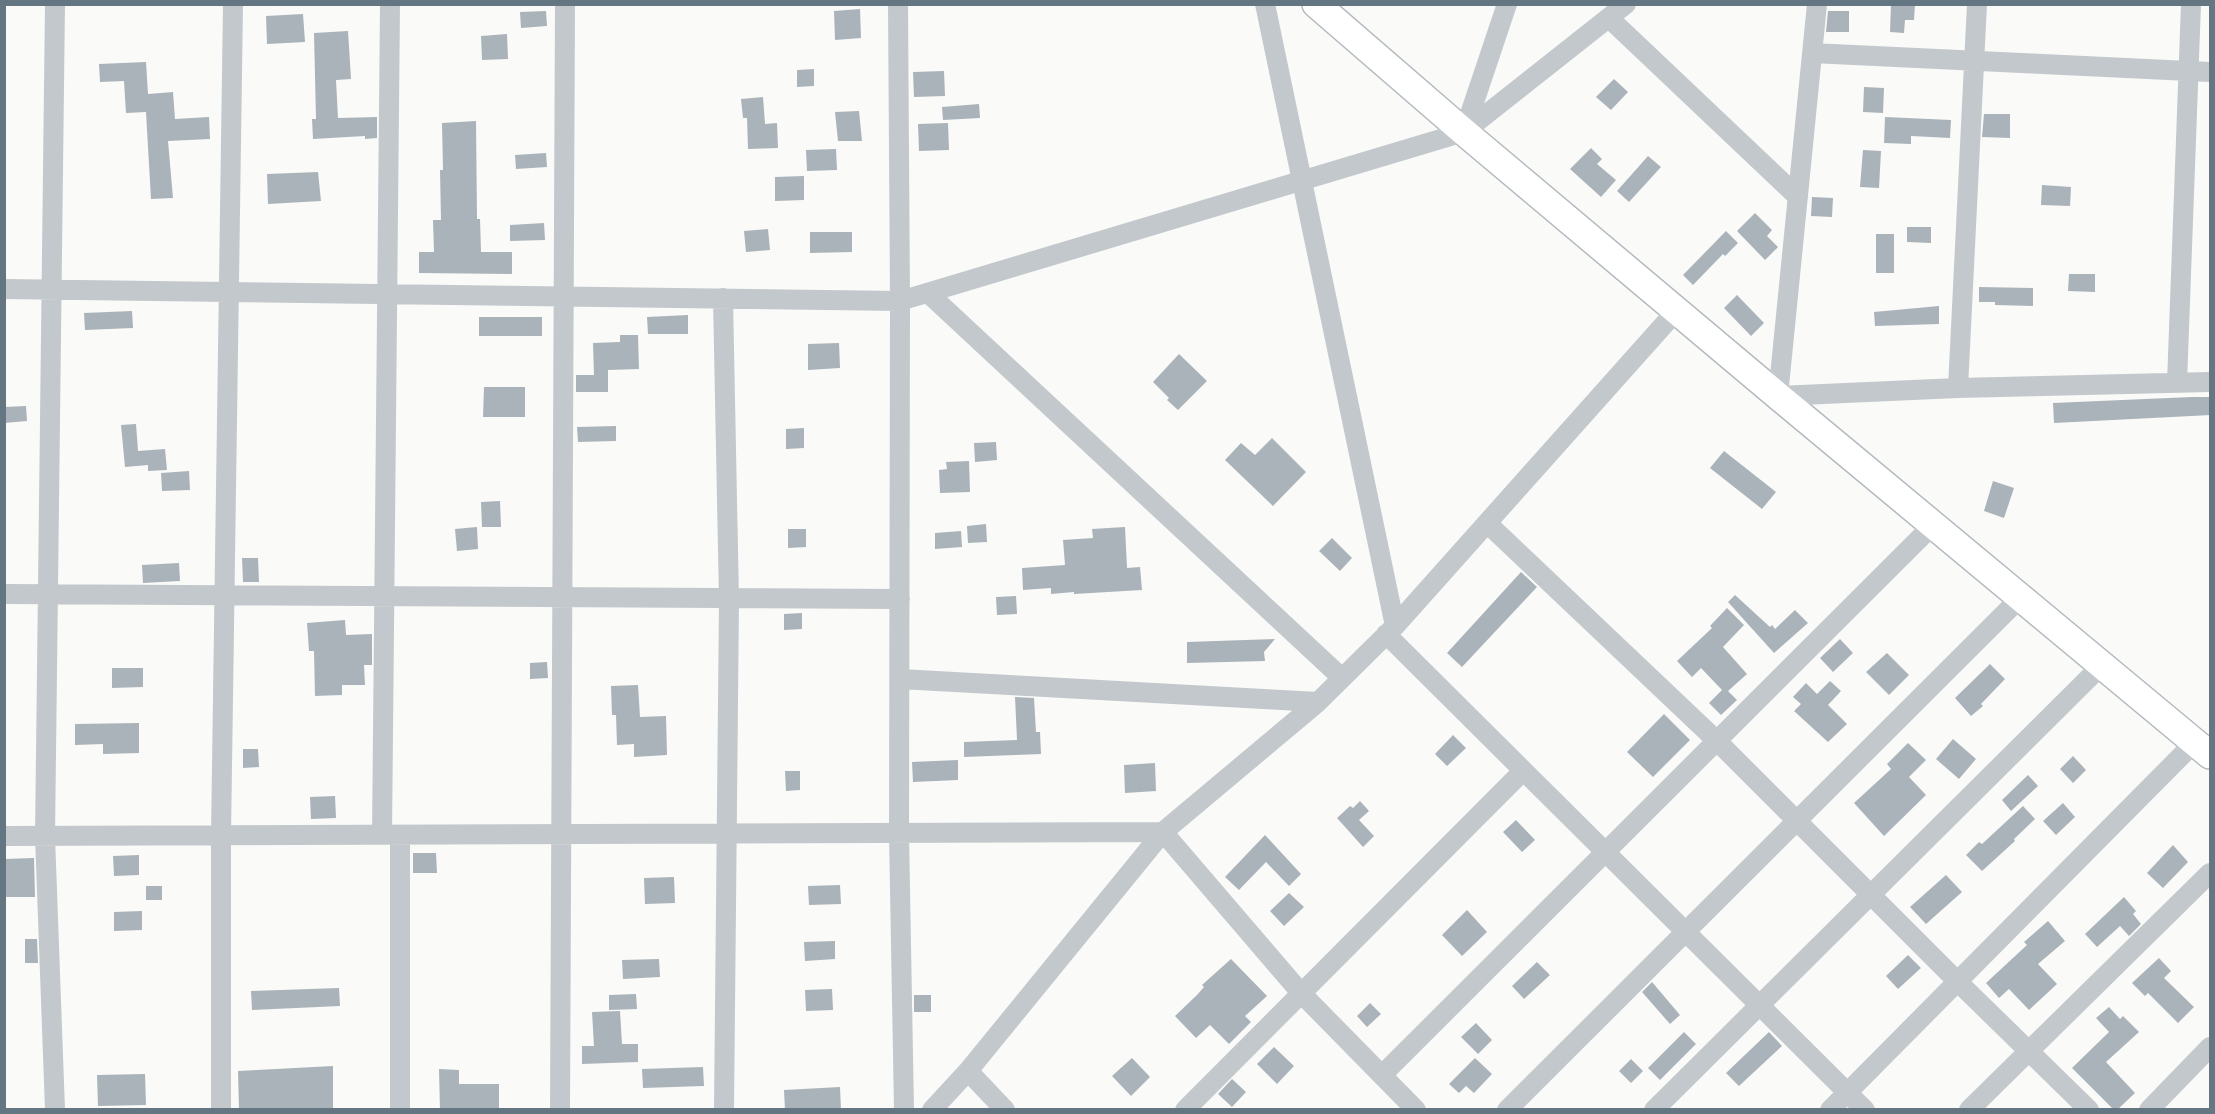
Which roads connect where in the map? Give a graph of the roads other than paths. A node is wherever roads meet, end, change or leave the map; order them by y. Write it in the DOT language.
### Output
graph roads {
  1 [pos="55,4"];
  2 [pos="233,4"];
  3 [pos="390,4"];
  4 [pos="565,4"];
  5 [pos="898,4"];
  6 [pos="1265,4"];
  7 [pos="1316,4"];
  8 [pos="1507,4"];
  9 [pos="1626,4"];
  10 [pos="1817,4"];
  11 [pos="1977,4"];
  12 [pos="2191,4"];
  13 [pos="1609,18"];
  14 [pos="1812,53"];
  15 [pos="1974,61"];
  16 [pos="2189,71"];
  17 [pos="2211,72"];
  18 [pos="1464,132"];
  19 [pos="1302,179"];
  20 [pos="1798,197"];
  21 [pos="4,289"];
  22 [pos="52,289"];
  23 [pos="229,292"];
  24 [pos="928,292"];
  25 [pos="388,294"];
  26 [pos="564,296"];
  27 [pos="723,298"];
  28 [pos="900,301"];
  29 [pos="1677,310"];
  30 [pos="2211,382"];
  31 [pos="2177,383"];
  32 [pos="1958,388"];
  33 [pos="1778,396"];
  34 [pos="1487,523"];
  35 [pos="1934,524"];
  36 [pos="4,594"];
  37 [pos="48,595"];
  38 [pos="225,596"];
  39 [pos="385,597"];
  40 [pos="2021,597"];
  41 [pos="562,598"];
  42 [pos="900,599"];
  43 [pos="729,600"];
  44 [pos="1391,630"];
  45 [pos="2102,665"];
  46 [pos="1342,678"];
  47 [pos="900,679"];
  48 [pos="1318,702"];
  49 [pos="1717,741"];
  50 [pos="2203,748"];
  51 [pos="1523,771"];
  52 [pos="1797,821"];
  53 [pos="1163,832"];
  54 [pos="898,833"];
  55 [pos="561,834"];
  56 [pos="726,834"];
  57 [pos="221,835"];
  58 [pos="391,835"];
  59 [pos="4,836"];
  60 [pos="45,836"];
  61 [pos="1605,852"];
  62 [pos="2211,873"];
  63 [pos="1870,895"];
  64 [pos="1686,931"];
  65 [pos="1958,981"];
  66 [pos="1301,993"];
  67 [pos="1760,1005"];
  68 [pos="2211,1047"];
  69 [pos="2029,1051"];
  70 [pos="968,1071"];
  71 [pos="1382,1075"];
  72 [pos="1848,1092"];
  73 [pos="55,1110"];
  74 [pos="221,1110"];
  75 [pos="400,1110"];
  76 [pos="560,1110"];
  77 [pos="724,1110"];
  78 [pos="904,1110"];
  79 [pos="932,1110"];
  80 [pos="1005,1110"];
  81 [pos="1185,1110"];
  82 [pos="1416,1110"];
  83 [pos="1507,1110"];
  84 [pos="1654,1110"];
  85 [pos="1830,1110"];
  86 [pos="1865,1110"];
  87 [pos="1969,1110"];
  88 [pos="2089,1110"];
  89 [pos="2149,1110"];
  1 -- 22 [label="street"];
  2 -- 23 [label="street"];
  3 -- 25 [label="street"];
  4 -- 26 [label="street"];
  5 -- 28 [label="street"];
  6 -- 19 [label="street"];
  7 -- 18 [label="street"];
  8 -- 18 [label="street"];
  9 -- 13 [label="street"];
  10 -- 14 [label="street"];
  11 -- 15 [label="street"];
  12 -- 16 [label="street"];
  13 -- 18 [label="street"];
  13 -- 20 [label="street"];
  14 -- 15 [label="street"];
  14 -- 20 [label="street"];
  15 -- 16 [label="street"];
  15 -- 32 [label="street"];
  16 -- 17 [label="street"];
  16 -- 31 [label="street"];
  18 -- 19 [label="street"];
  18 -- 29 [label="street"];
  19 -- 24 [label="street"];
  19 -- 44 [label="street"];
  20 -- 33 [label="street"];
  21 -- 22 [label="street"];
  22 -- 23 [label="street"];
  22 -- 37 [label="street"];
  23 -- 25 [label="street"];
  23 -- 38 [label="street"];
  24 -- 28 [label="street"];
  24 -- 46 [label="street"];
  25 -- 26 [label="street"];
  25 -- 39 [label="street"];
  26 -- 27 [label="street"];
  26 -- 41 [label="street"];
  27 -- 28 [label="street"];
  27 -- 43 [label="street"];
  28 -- 42 [label="street"];
  29 -- 33 [label="street"];
  29 -- 34 [label="street"];
  30 -- 31 [label="street"];
  31 -- 32 [label="street"];
  32 -- 33 [label="street"];
  33 -- 35 [label="street"];
  34 -- 44 [label="street"];
  34 -- 49 [label="street"];
  35 -- 40 [label="street"];
  35 -- 49 [label="street"];
  36 -- 37 [label="street"];
  37 -- 38 [label="street"];
  37 -- 60 [label="street"];
  38 -- 39 [label="street"];
  38 -- 57 [label="street"];
  39 -- 41 [label="street"];
  39 -- 58 [label="street"];
  40 -- 45 [label="street"];
  40 -- 52 [label="street"];
  41 -- 43 [label="street"];
  41 -- 55 [label="street"];
  42 -- 43 [label="street"];
  42 -- 47 [label="street"];
  43 -- 56 [label="street"];
  44 -- 46 [label="street"];
  44 -- 51 [label="street"];
  45 -- 50 [label="street"];
  45 -- 63 [label="street"];
  46 -- 48 [label="street"];
  47 -- 48 [label="street"];
  47 -- 54 [label="street"];
  48 -- 53 [label="street"];
  49 -- 52 [label="street"];
  49 -- 61 [label="street"];
  50 -- 65 [label="street"];
  51 -- 61 [label="street"];
  51 -- 66 [label="street"];
  52 -- 63 [label="street"];
  52 -- 64 [label="street"];
  53 -- 54 [label="street"];
  53 -- 66 [label="street"];
  53 -- 70 [label="street"];
  54 -- 56 [label="street"];
  54 -- 78 [label="street"];
  55 -- 56 [label="street"];
  55 -- 58 [label="street"];
  55 -- 76 [label="street"];
  56 -- 77 [label="street"];
  57 -- 58 [label="street"];
  57 -- 60 [label="street"];
  57 -- 74 [label="street"];
  58 -- 75 [label="street"];
  59 -- 60 [label="street"];
  60 -- 73 [label="street"];
  61 -- 64 [label="street"];
  61 -- 71 [label="street"];
  62 -- 69 [label="street"];
  63 -- 65 [label="street"];
  63 -- 67 [label="street"];
  64 -- 67 [label="street"];
  64 -- 83 [label="street"];
  65 -- 69 [label="street"];
  65 -- 72 [label="street"];
  66 -- 71 [label="street"];
  66 -- 81 [label="street"];
  67 -- 72 [label="street"];
  67 -- 84 [label="street"];
  68 -- 89 [label="street"];
  69 -- 87 [label="street"];
  69 -- 88 [label="street"];
  70 -- 79 [label="street"];
  70 -- 80 [label="street"];
  71 -- 82 [label="street"];
  72 -- 85 [label="street"];
  72 -- 86 [label="street"];
}
